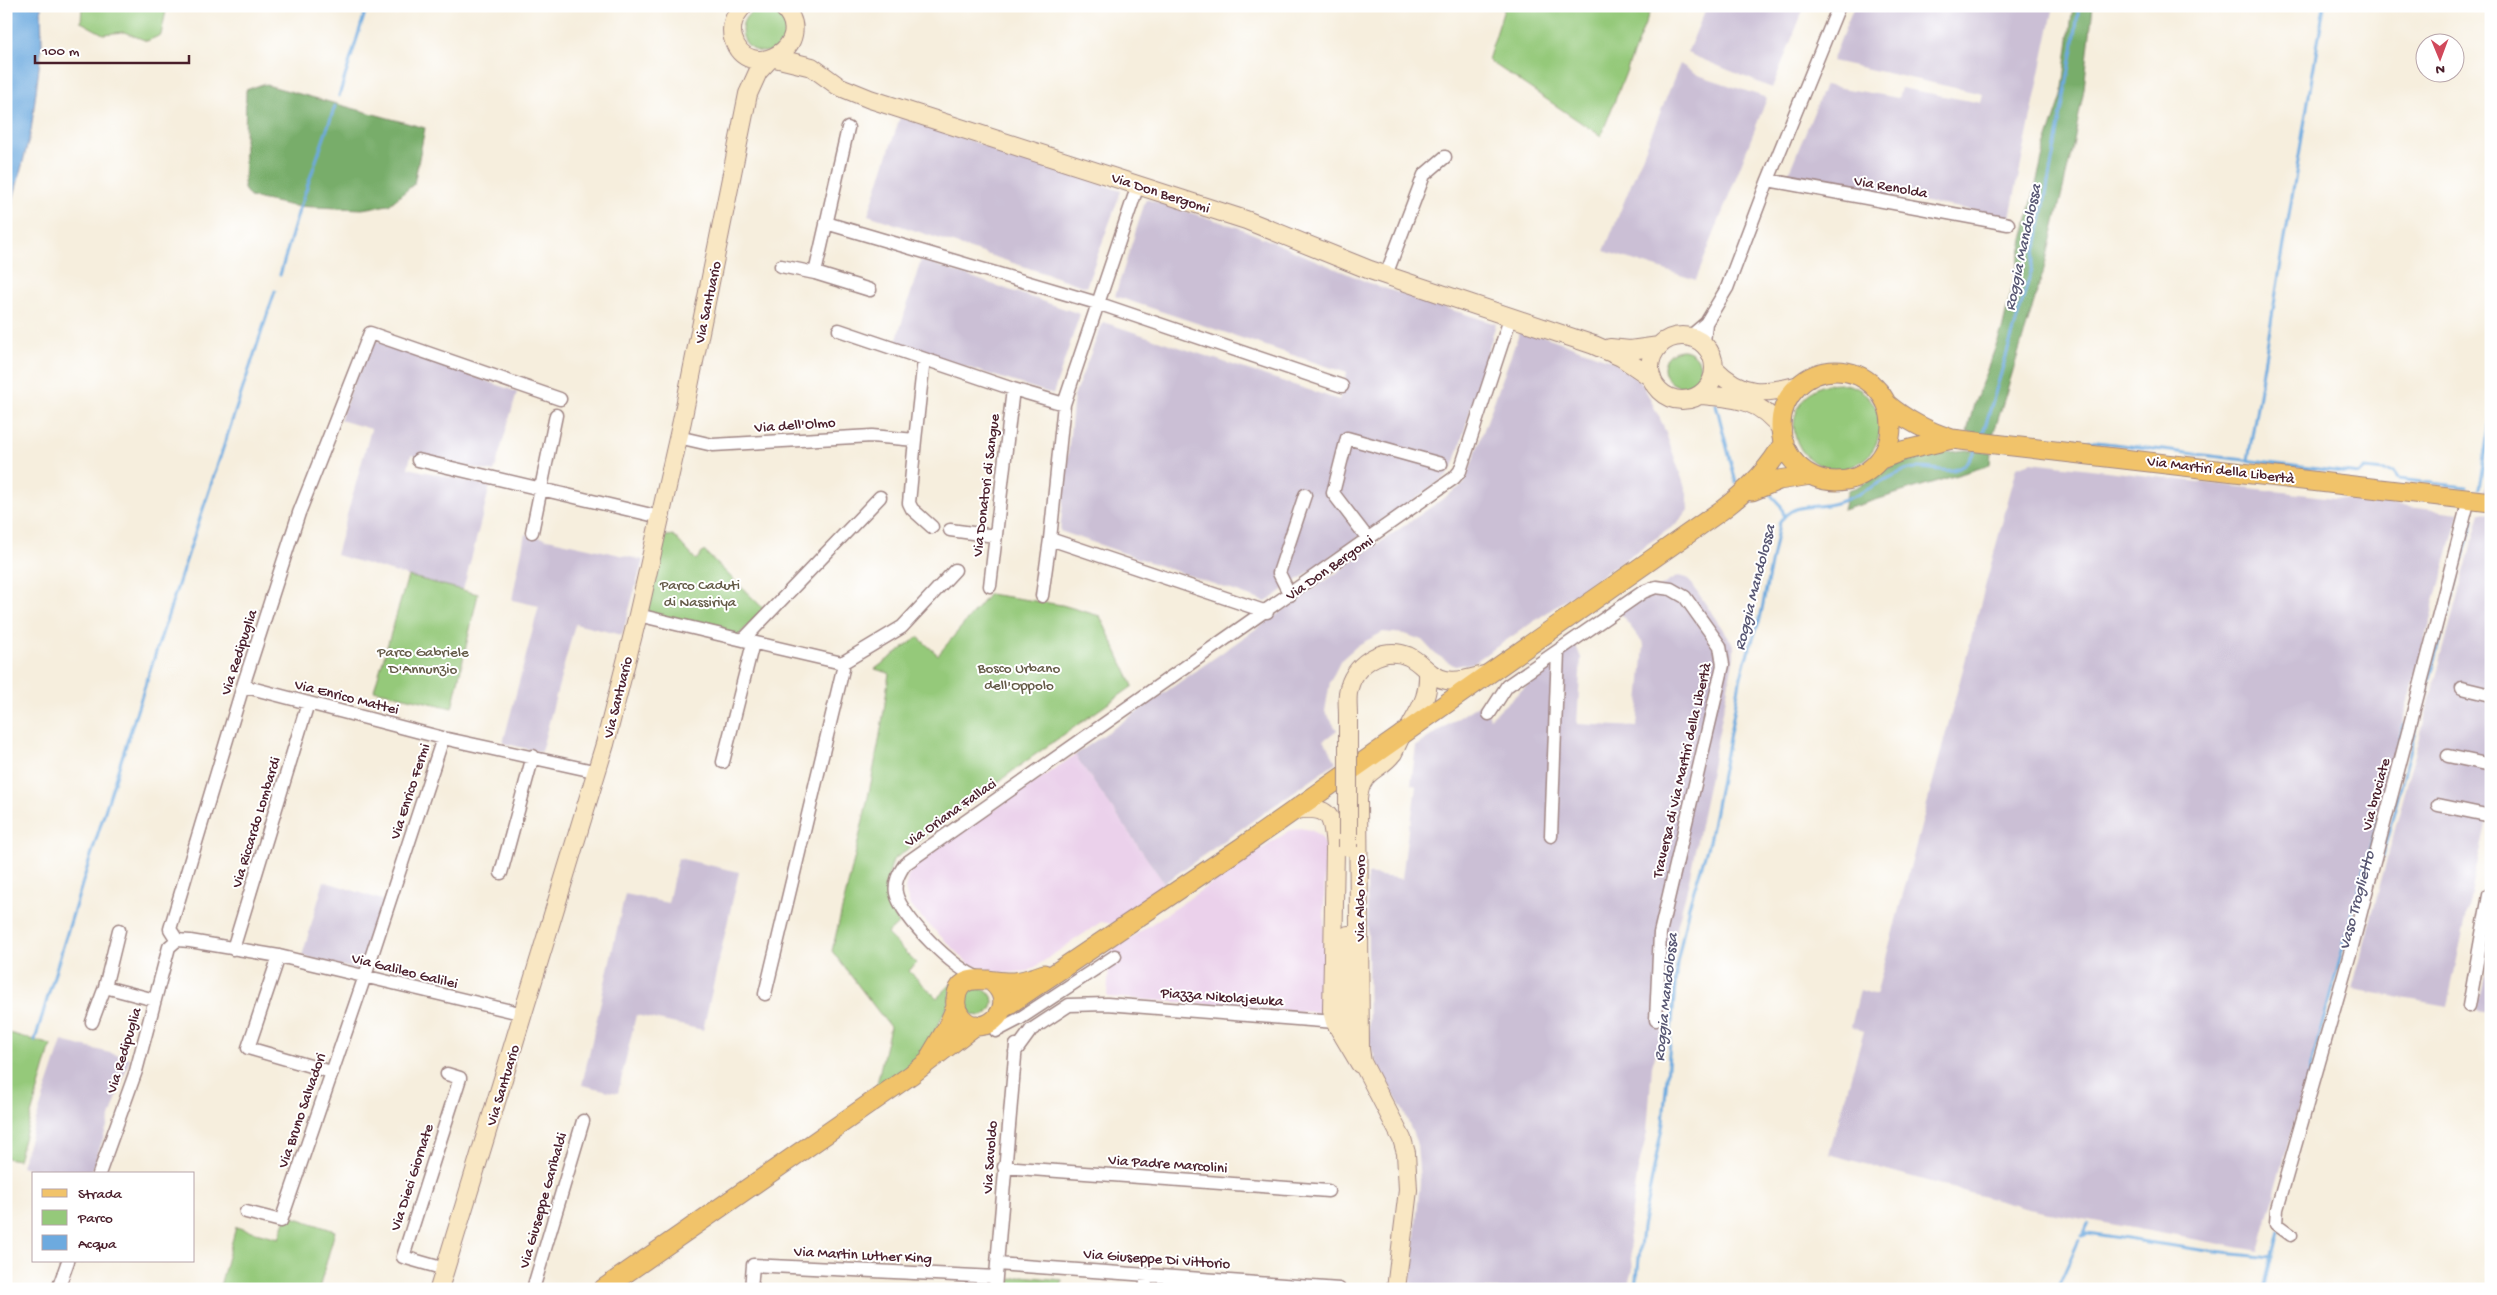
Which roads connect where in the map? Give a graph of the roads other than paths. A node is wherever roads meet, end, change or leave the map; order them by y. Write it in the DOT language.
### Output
graph roads {
  1 [pos="743,6"];
  2 [pos="782,6"];
  3 [pos="1838,6"];
  4 [pos="793,33"];
  5 [pos="740,51"];
  6 [pos="772,59"];
  7 [pos="812,67"];
  8 [pos="748,94"];
  9 [pos="848,128"];
  10 [pos="1445,157"];
  11 [pos="1768,180"];
  12 [pos="1138,185"];
  13 [pos="826,223"];
  14 [pos="2008,224"];
  15 [pos="781,266"];
  16 [pos="815,273"];
  17 [pos="1386,275"];
  18 [pos="870,290"];
  19 [pos="1096,303"];
  20 [pos="1511,316"];
  21 [pos="1706,323"];
  22 [pos="839,330"];
  23 [pos="1684,336"];
  24 [pos="1594,345"];
  25 [pos="1659,346"];
  26 [pos="1707,348"];
  27 [pos="924,359"];
  28 [pos="1715,368"];
  29 [pos="1652,378"];
  30 [pos="1800,385"];
  31 [pos="1342,386"];
  32 [pos="1013,389"];
  33 [pos="1701,395"];
  34 [pos="560,399"];
  35 [pos="1064,404"];
  36 [pos="1887,404"];
  37 [pos="556,415"];
  38 [pos="1783,436"];
  39 [pos="678,437"];
  40 [pos="915,440"];
  41 [pos="1959,440"];
  42 [pos="418,460"];
  43 [pos="1879,460"];
  44 [pos="1441,464"];
  45 [pos="1811,475"];
  46 [pos="542,489"];
  47 [pos="1305,495"];
  48 [pos="880,497"];
  49 [pos="1737,499"];
  50 [pos="2469,499"];
  51 [pos="2491,502"];
  52 [pos="660,517"];
  53 [pos="932,528"];
  54 [pos="950,530"];
  55 [pos="532,532"];
  56 [pos="995,536"];
  57 [pos="1050,539"];
  58 [pos="1369,540"];
  59 [pos="955,570"];
  60 [pos="990,586"];
  61 [pos="1290,595"];
  62 [pos="1042,596"];
  63 [pos="1266,612"];
  64 [pos="638,615"];
  65 [pos="748,642"];
  66 [pos="1558,651"];
  67 [pos="842,663"];
  68 [pos="1492,672"];
  69 [pos="1428,673"];
  70 [pos="244,686"];
  71 [pos="1507,686"];
  72 [pos="2462,688"];
  73 [pos="2491,695"];
  74 [pos="308,703"];
  75 [pos="1489,714"];
  76 [pos="1405,732"];
  77 [pos="443,738"];
  78 [pos="1062,754"];
  79 [pos="533,756"];
  80 [pos="2448,756"];
  81 [pos="723,762"];
  82 [pos="2491,765"];
  83 [pos="598,772"];
  84 [pos="2438,805"];
  85 [pos="1294,810"];
  86 [pos="2491,816"];
  87 [pos="1551,836"];
  88 [pos="501,872"];
  89 [pos="2490,891"];
  90 [pos="2491,909"];
  91 [pos="1348,927"];
  92 [pos="119,930"];
  93 [pos="177,940"];
  94 [pos="233,950"];
  95 [pos="279,956"];
  96 [pos="1115,956"];
  97 [pos="950,961"];
  98 [pos="1060,969"];
  99 [pos="365,976"];
  100 [pos="987,980"];
  101 [pos="105,986"];
  102 [pos="765,994"];
  103 [pos="155,1000"];
  104 [pos="956,1002"];
  105 [pos="1358,1002"];
  106 [pos="2469,1006"];
  107 [pos="1002,1009"];
  108 [pos="524,1014"];
  109 [pos="1656,1020"];
  110 [pos="92,1022"];
  111 [pos="1348,1022"];
  112 [pos="976,1026"];
  113 [pos="996,1031"];
  114 [pos="1016,1047"];
  115 [pos="917,1071"];
  116 [pos="331,1072"];
  117 [pos="1367,1073"];
  118 [pos="447,1074"];
  119 [pos="583,1121"];
  120 [pos="1004,1167"];
  121 [pos="100,1172"];
  122 [pos="1328,1191"];
  123 [pos="246,1212"];
  124 [pos="2284,1230"];
  125 [pos="68,1262"];
  126 [pos="445,1269"];
  127 [pos="1146,1274"];
  128 [pos="996,1277"];
  129 [pos="58,1289"];
  130 [pos="439,1289"];
  131 [pos="533,1289"];
  132 [pos="604,1289"];
  133 [pos="751,1289"];
  134 [pos="1145,1289"];
  135 [pos="1338,1289"];
  136 [pos="1396,1289"];
  1 -- 5 [label="street, Via Santuario"];
  2 -- 4 [label="street, Via Don Bergomi"];
  3 -- 11 [label="street"];
  4 -- 6 [label="street, Via Santuario"];
  4 -- 7 [label="street, Via Don Bergomi"];
  5 -- 6 [label="street, Via Don Bergomi"];
  5 -- 8 [label="street, Via Santuario"];
  6 -- 7 [label="street, Via Don Bergomi"];
  6 -- 8 [label="street, Via Santuario"];
  7 -- 12 [label="street, Via Don Bergomi"];
  8 -- 39 [label="street, Via Santuario"];
  9 -- 13 [label="street"];
  10 -- 17 [label="street"];
  11 -- 14 [label="street, Via Renolda"];
  11 -- 21 [label="street"];
  12 -- 17 [label="street, Via Don Bergomi"];
  12 -- 19 [label="street"];
  13 -- 16 [label="street"];
  13 -- 19 [label="street"];
  15 -- 16 [label="street"];
  16 -- 18 [label="street"];
  17 -- 20 [label="street, Via Don Bergomi"];
  19 -- 31 [label="street"];
  19 -- 35 [label="street"];
  20 -- 24 [label="street, Via Don Bergomi"];
  20 -- 58 [label="street, Via Don Bergomi"];
  21 -- 23 [label="street"];
  21 -- 26 [label="street"];
  22 -- 27 [label="street"];
  23 -- 25 [label="street, Via Don Bergomi"];
  23 -- 26 [label="street"];
  24 -- 25 [label="street, Via Don Bergomi"];
  24 -- 29 [label="street, Via Don Bergomi"];
  25 -- 29 [label="street"];
  26 -- 28 [label="street"];
  27 -- 32 [label="street"];
  27 -- 40 [label="street"];
  28 -- 30 [label="street"];
  28 -- 33 [label="street"];
  29 -- 33 [label="street, Via Don Bergomi"];
  30 -- 36 [label="main road, Via Martiri della Libertà"];
  30 -- 38 [label="main road, Via Martiri della Libertà"];
  32 -- 35 [label="street"];
  32 -- 56 [label="street, Via Donatori di Sangue"];
  33 -- 38 [label="street, Via Don Bergomi"];
  34 -- 70 [label="street, Via Redipuglia"];
  35 -- 57 [label="street"];
  36 -- 41 [label="main road, Via Martiri della Libertà"];
  36 -- 43 [label="main road, Via Martiri della Libertà"];
  37 -- 46 [label="street"];
  38 -- 45 [label="main road"];
  38 -- 49 [label="main road"];
  39 -- 40 [label="street, Via dell'Olmo"];
  39 -- 52 [label="street, Via Santuario"];
  40 -- 53 [label="street"];
  41 -- 43 [label="main road, Via Martiri della Libertà"];
  41 -- 50 [label="main road, Via Martiri della Libertà"];
  42 -- 46 [label="street"];
  43 -- 45 [label="main road, Via Martiri della Libertà"];
  44 -- 58 [label="street"];
  45 -- 49 [label="main road, Via Martiri della Libertà"];
  46 -- 52 [label="street"];
  46 -- 55 [label="street"];
  47 -- 61 [label="street"];
  48 -- 65 [label="street"];
  49 -- 68 [label="main road"];
  50 -- 51 [label="main road, Via Martiri della Libertà"];
  50 -- 124 [label="street, Via bruciate"];
  52 -- 64 [label="street, Via Santuario"];
  54 -- 56 [label="street"];
  56 -- 60 [label="street, Via Donatori di Sangue"];
  57 -- 62 [label="street"];
  57 -- 63 [label="street"];
  58 -- 61 [label="street, Via Don Bergomi"];
  59 -- 67 [label="street"];
  61 -- 63 [label="street, Via Don Bergomi"];
  63 -- 78 [label="street, Via Don Bergomi"];
  64 -- 65 [label="street"];
  64 -- 83 [label="street, Via Santuario"];
  65 -- 67 [label="street"];
  65 -- 81 [label="street"];
  66 -- 71 [label="street, Traversa di Via Martiri della Libertà"];
  66 -- 87 [label="street"];
  66 -- 109 [label="street, Traversa di Via Martiri della Libertà"];
  67 -- 102 [label="street"];
  68 -- 69 [label="street"];
  68 -- 71 [label="street"];
  68 -- 76 [label="main road"];
  69 -- 76 [label="street, Via Aldo Moro"];
  69 -- 91 [label="street, bridge"];
  70 -- 74 [label="street, Via Enrico Mattei"];
  70 -- 93 [label="street, Via Redipuglia"];
  71 -- 75 [label="street"];
  72 -- 73 [label="street"];
  74 -- 77 [label="street, Via Enrico Mattei"];
  74 -- 94 [label="street, Via Riccardo Lombardi"];
  76 -- 85 [label="main road"];
  76 -- 105 [label="street, Via Aldo Moro"];
  77 -- 79 [label="street, Via Enrico Fermi"];
  77 -- 99 [label="street, Via Enrico Fermi"];
  78 -- 97 [label="street, Via Oriana Fallaci"];
  79 -- 83 [label="street, Via Enrico Fermi"];
  79 -- 88 [label="street"];
  80 -- 82 [label="street"];
  83 -- 108 [label="street, Via Santuario"];
  84 -- 86 [label="street"];
  85 -- 98 [label="main road"];
  85 -- 111 [label="street, Via Aldo Moro"];
  89 -- 90 [label="street"];
  89 -- 106 [label="street"];
  91 -- 105 [label="street"];
  91 -- 111 [label="street"];
  92 -- 101 [label="street"];
  93 -- 94 [label="street, Via Galileo Galilei"];
  93 -- 103 [label="street, Via Redipuglia"];
  94 -- 95 [label="street, Via Galileo Galilei"];
  95 -- 99 [label="street, Via Galileo Galilei"];
  95 -- 116 [label="street"];
  96 -- 113 [label="street"];
  97 -- 100 [label="street, Via Oriana Fallaci"];
  97 -- 104 [label="street, Via Oriana Fallaci"];
  98 -- 100 [label="main road"];
  98 -- 107 [label="main road"];
  99 -- 108 [label="street, Via Galileo Galilei"];
  99 -- 116 [label="street, Via Bruno Salvadori"];
  100 -- 104 [label="main road"];
  100 -- 107 [label="main road"];
  101 -- 103 [label="street"];
  101 -- 110 [label="street"];
  103 -- 121 [label="street, Via Redipuglia"];
  104 -- 112 [label="main road"];
  104 -- 115 [label="main road"];
  105 -- 111 [label="street, Via Aldo Moro"];
  107 -- 112 [label="main road"];
  108 -- 126 [label="street, Via Santuario"];
  111 -- 114 [label="street, Piazza Nikolajewka"];
  111 -- 117 [label="street, Via Aldo Moro"];
  111 -- 117 [label="street, Via Aldo Moro"];
  112 -- 115 [label="main road"];
  113 -- 114 [label="street"];
  113 -- 115 [label="street"];
  114 -- 120 [label="street, Via Savoldo"];
  115 -- 132 [label="main road"];
  116 -- 123 [label="street, Via Bruno Salvadori"];
  117 -- 136 [label="street, Via Aldo Moro"];
  118 -- 126 [label="street, Via Dieci Giornate"];
  119 -- 131 [label="street, Via Giuseppe Garibaldi"];
  120 -- 122 [label="street, Via Padre Marcolini"];
  120 -- 128 [label="street, Via Savoldo"];
  125 -- 129 [label="street"];
  126 -- 130 [label="street, Via Santuario"];
  127 -- 128 [label="street, Via Giuseppe Di Vittorio"];
  127 -- 134 [label="street"];
  127 -- 135 [label="street, Via Giuseppe Di Vittorio"];
  128 -- 133 [label="street, Via Martin Luther King"];
}
